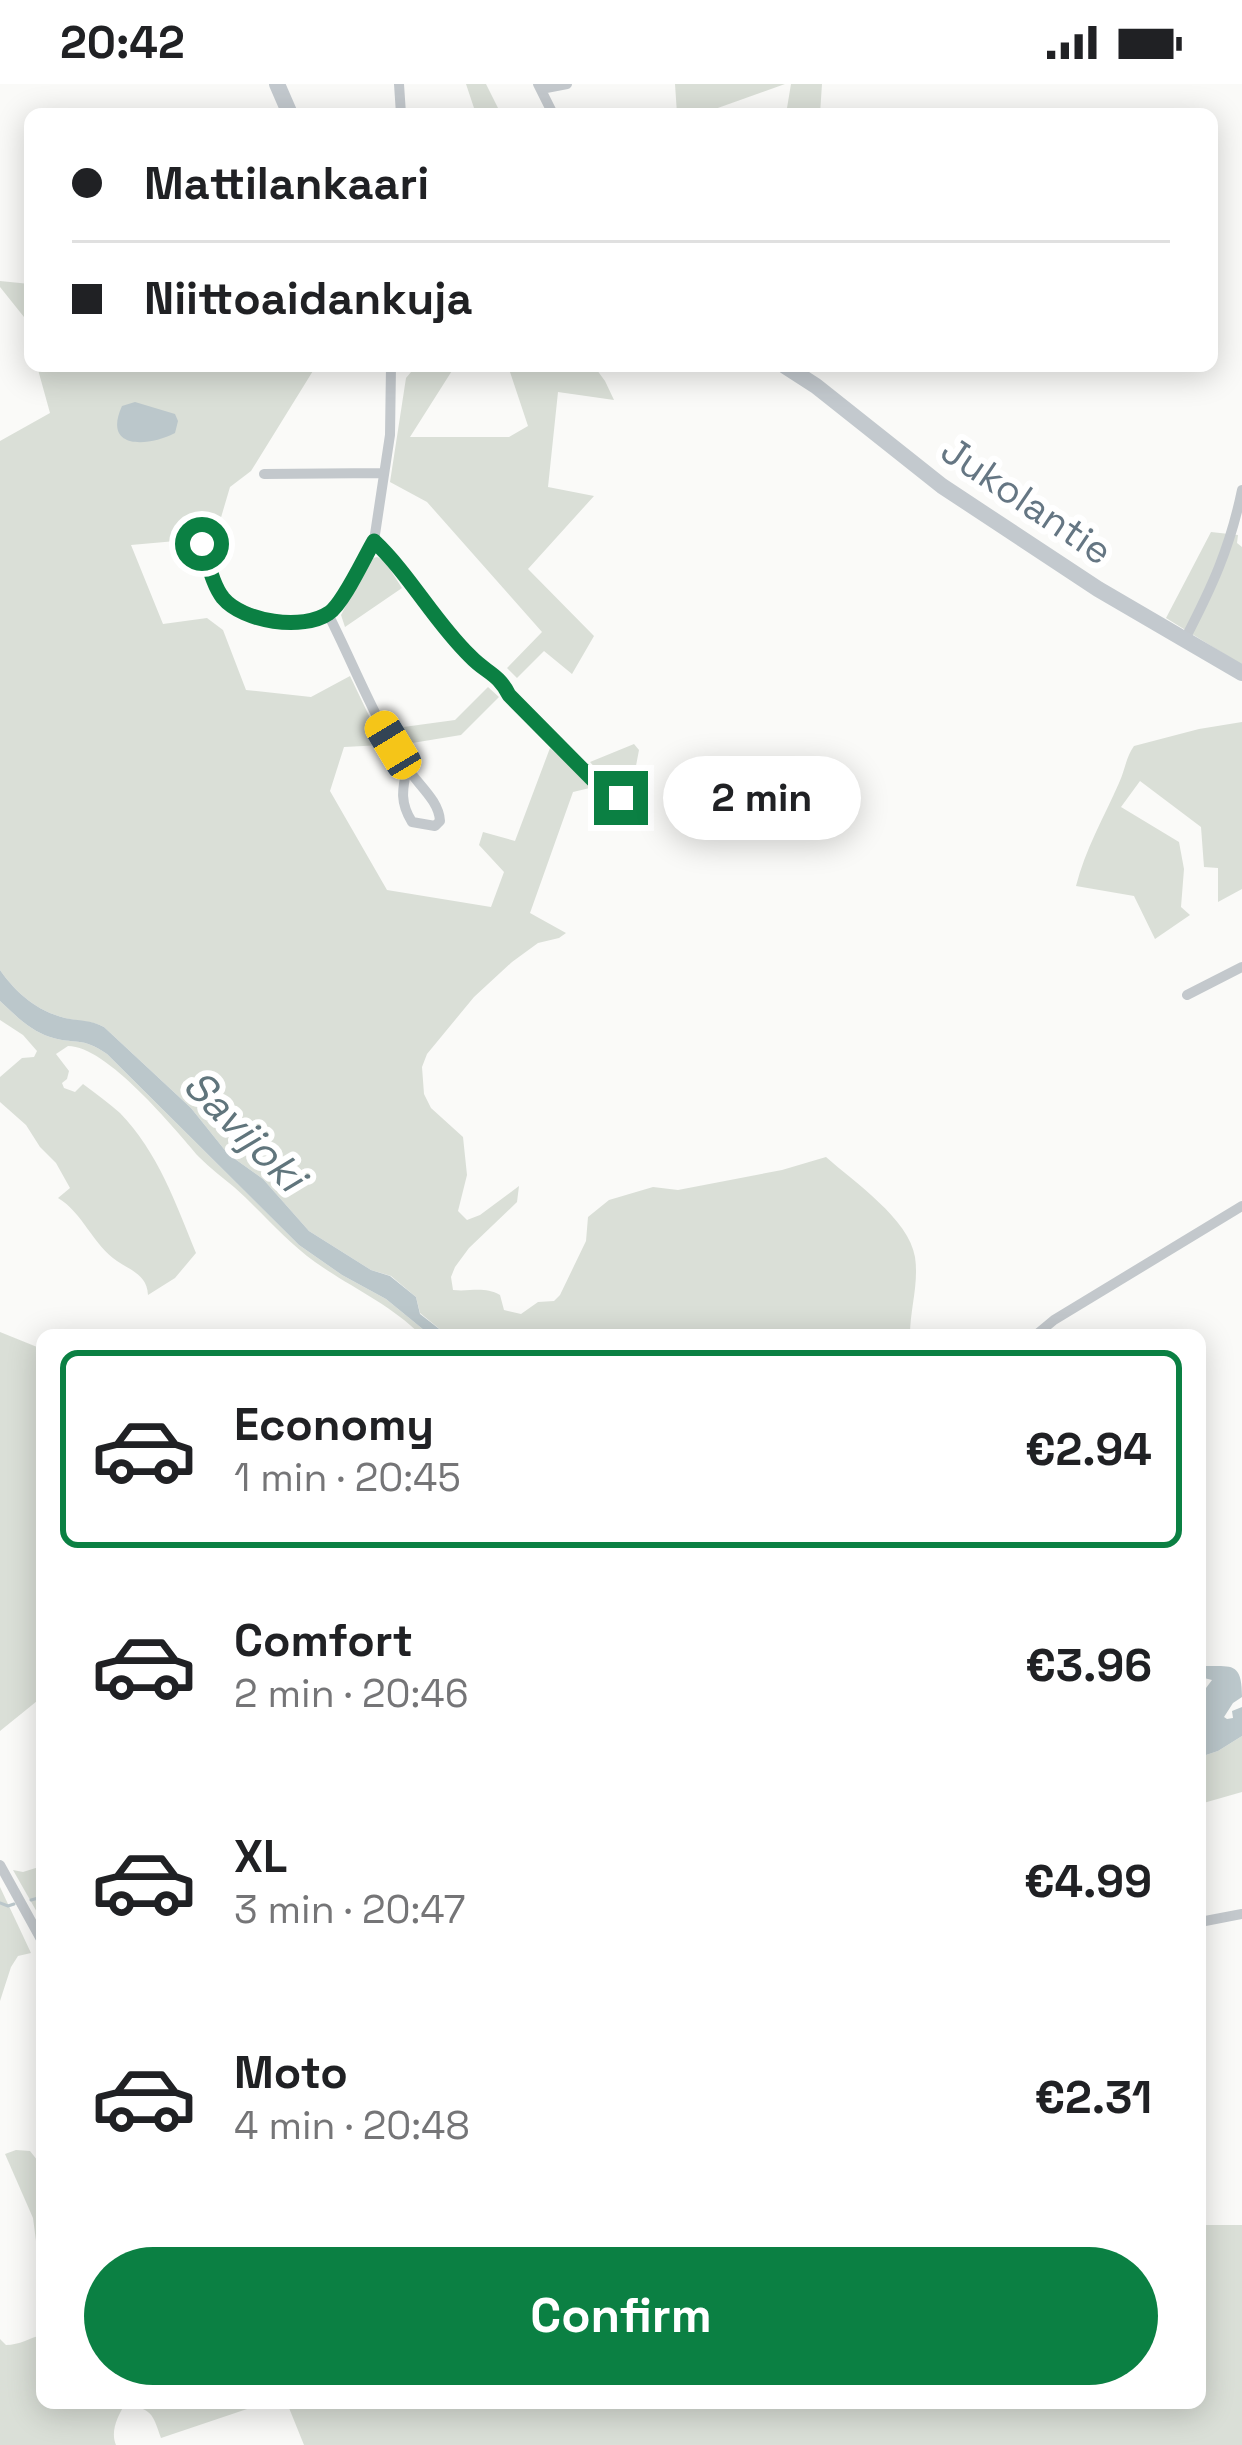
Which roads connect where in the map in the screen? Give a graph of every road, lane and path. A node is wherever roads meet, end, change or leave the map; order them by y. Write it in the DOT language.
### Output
graph roads {
  1 [pos="567,84"];
  2 [pos="540,86"];
  3 [pos="391,372"];
  4 [pos="794,372"];
  5 [pos="383,473"];
  6 [pos="264,474"];
  7 [pos="1242,490"];
  8 [pos="374,541"];
  9 [pos="202,544"];
  10 [pos="328,614"];
  11 [pos="1185,639"];
  12 [pos="1242,673"];
  13 [pos="407,769"];
  14 [pos="621,798"];
  15 [pos="1242,967"];
  16 [pos="1187,995"];
  17 [pos="1242,1206"];
  18 [pos="1044,1329"];
  19 [pos="0,1865"];
  20 [pos="1242,1914"];
  21 [pos="1206,1921"];
  22 [pos="36,1928"];
  1 -- 2 [label="street"];
  3 -- 5 [label="street"];
  4 -- 11 [label="street, Jukolantie"];
  5 -- 6 [label="street"];
  5 -- 8 [label="street"];
  7 -- 11 [label="street"];
  8 -- 10 [label="street"];
  8 -- 14 [label="street"];
  9 -- 10 [label="street"];
  10 -- 13 [label="street"];
  11 -- 12 [label="street, Jukolantie"];
  13 -- 13 [label="street"];
  15 -- 16 [label="street"];
  17 -- 18 [label="street"];
  19 -- 22 [label="street"];
  20 -- 21 [label="street"];
}
